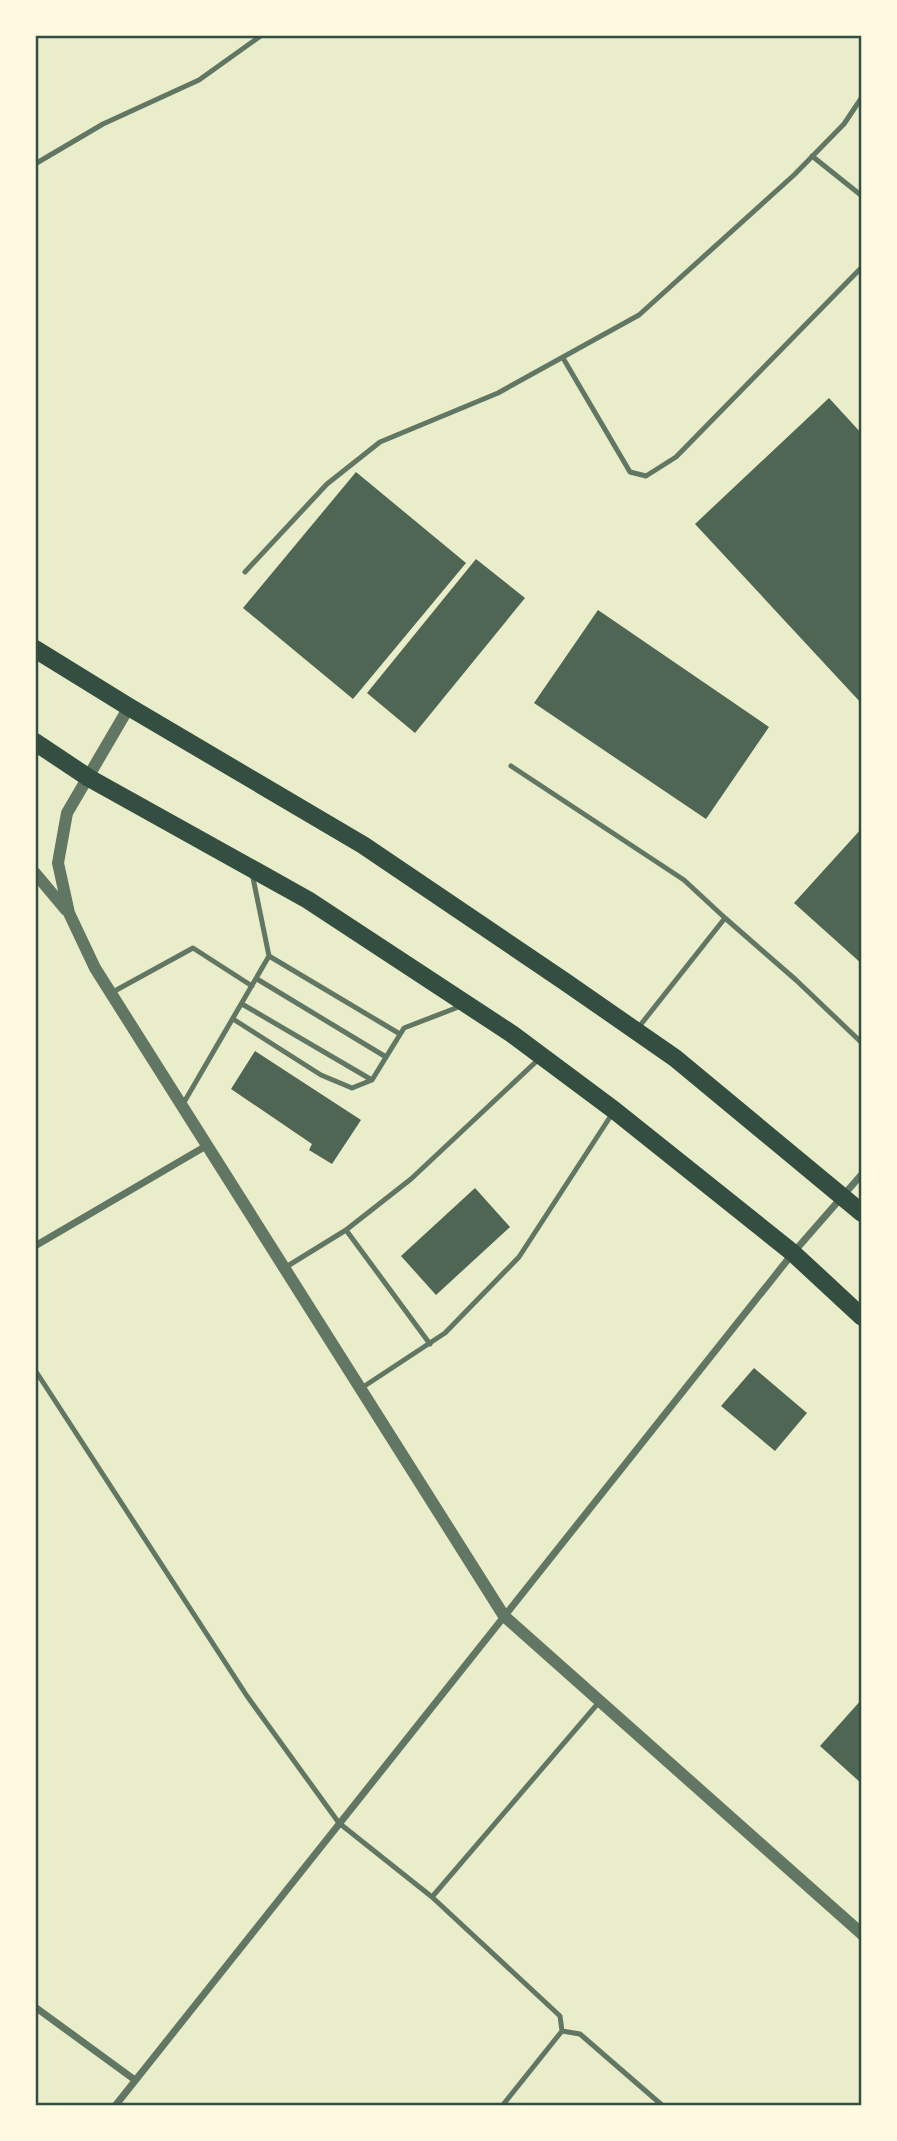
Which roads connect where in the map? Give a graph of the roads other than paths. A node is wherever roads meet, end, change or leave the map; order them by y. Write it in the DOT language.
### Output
graph roads {
  1 [pos="262,35"];
  2 [pos="862,97"];
  3 [pos="813,156"];
  4 [pos="35,164"];
  5 [pos="862,195"];
  6 [pos="862,267"];
  7 [pos="563,358"];
  8 [pos="245,572"];
  9 [pos="35,649"];
  10 [pos="129,707"];
  11 [pos="35,742"];
  12 [pos="511,766"];
  13 [pos="89,778"];
  14 [pos="251,868"];
  15 [pos="35,873"];
  16 [pos="69,913"];
  17 [pos="724,918"];
  18 [pos="270,956"];
  19 [pos="257,979"];
  20 [pos="252,986"];
  21 [pos="111,993"];
  22 [pos="243,1004"];
  23 [pos="467,1004"];
  24 [pos="233,1019"];
  25 [pos="636,1031"];
  26 [pos="400,1034"];
  27 [pos="862,1043"];
  28 [pos="542,1056"];
  29 [pos="386,1057"];
  30 [pos="372,1080"];
  31 [pos="181,1107"];
  32 [pos="614,1110"];
  33 [pos="206,1146"];
  34 [pos="862,1174"];
  35 [pos="842,1196"];
  36 [pos="862,1213"];
  37 [pos="346,1230"];
  38 [pos="35,1245"];
  39 [pos="793,1252"];
  40 [pos="284,1269"];
  41 [pos="862,1317"];
  42 [pos="430,1344"];
  43 [pos="35,1370"];
  44 [pos="360,1389"];
  45 [pos="504,1616"];
  46 [pos="600,1701"];
  47 [pos="339,1823"];
  48 [pos="432,1897"];
  49 [pos="862,1934"];
  50 [pos="35,2007"];
  51 [pos="562,2031"];
  52 [pos="135,2080"];
  53 [pos="115,2106"];
  54 [pos="502,2106"];
  55 [pos="663,2106"];
  1 -- 4 [label="lane"];
  2 -- 3 [label="lane"];
  3 -- 5 [label="lane"];
  3 -- 7 [label="lane"];
  6 -- 7 [label="lane"];
  7 -- 8 [label="lane"];
  9 -- 10 [label="main road"];
  10 -- 13 [label="street"];
  10 -- 25 [label="main road"];
  11 -- 13 [label="main road"];
  12 -- 17 [label="lane"];
  13 -- 14 [label="main road"];
  13 -- 16 [label="street"];
  14 -- 18 [label="lane"];
  14 -- 23 [label="main road"];
  15 -- 16 [label="street"];
  16 -- 21 [label="street"];
  17 -- 25 [label="lane"];
  17 -- 27 [label="lane"];
  18 -- 19 [label="lane"];
  18 -- 26 [label="lane"];
  19 -- 20 [label="lane"];
  19 -- 29 [label="lane"];
  20 -- 21 [label="lane"];
  20 -- 22 [label="lane"];
  21 -- 31 [label="street"];
  22 -- 24 [label="lane"];
  22 -- 30 [label="lane"];
  23 -- 26 [label="lane"];
  23 -- 28 [label="main road"];
  24 -- 30 [label="lane"];
  24 -- 31 [label="lane"];
  25 -- 35 [label="main road"];
  26 -- 29 [label="lane"];
  28 -- 32 [label="main road"];
  28 -- 37 [label="lane"];
  29 -- 30 [label="lane"];
  31 -- 33 [label="street"];
  32 -- 39 [label="main road"];
  32 -- 42 [label="lane"];
  33 -- 38 [label="street"];
  33 -- 40 [label="street"];
  34 -- 35 [label="street"];
  35 -- 36 [label="main road"];
  35 -- 39 [label="street"];
  37 -- 40 [label="lane"];
  37 -- 42 [label="lane"];
  39 -- 41 [label="main road"];
  39 -- 45 [label="street"];
  40 -- 44 [label="street"];
  42 -- 44 [label="lane"];
  43 -- 47 [label="lane"];
  44 -- 45 [label="street"];
  45 -- 46 [label="street"];
  45 -- 47 [label="street"];
  46 -- 48 [label="lane"];
  46 -- 49 [label="street"];
  47 -- 48 [label="lane"];
  47 -- 52 [label="street"];
  48 -- 51 [label="lane"];
  50 -- 52 [label="street"];
  51 -- 54 [label="lane"];
  51 -- 55 [label="lane"];
  52 -- 53 [label="street"];
}
